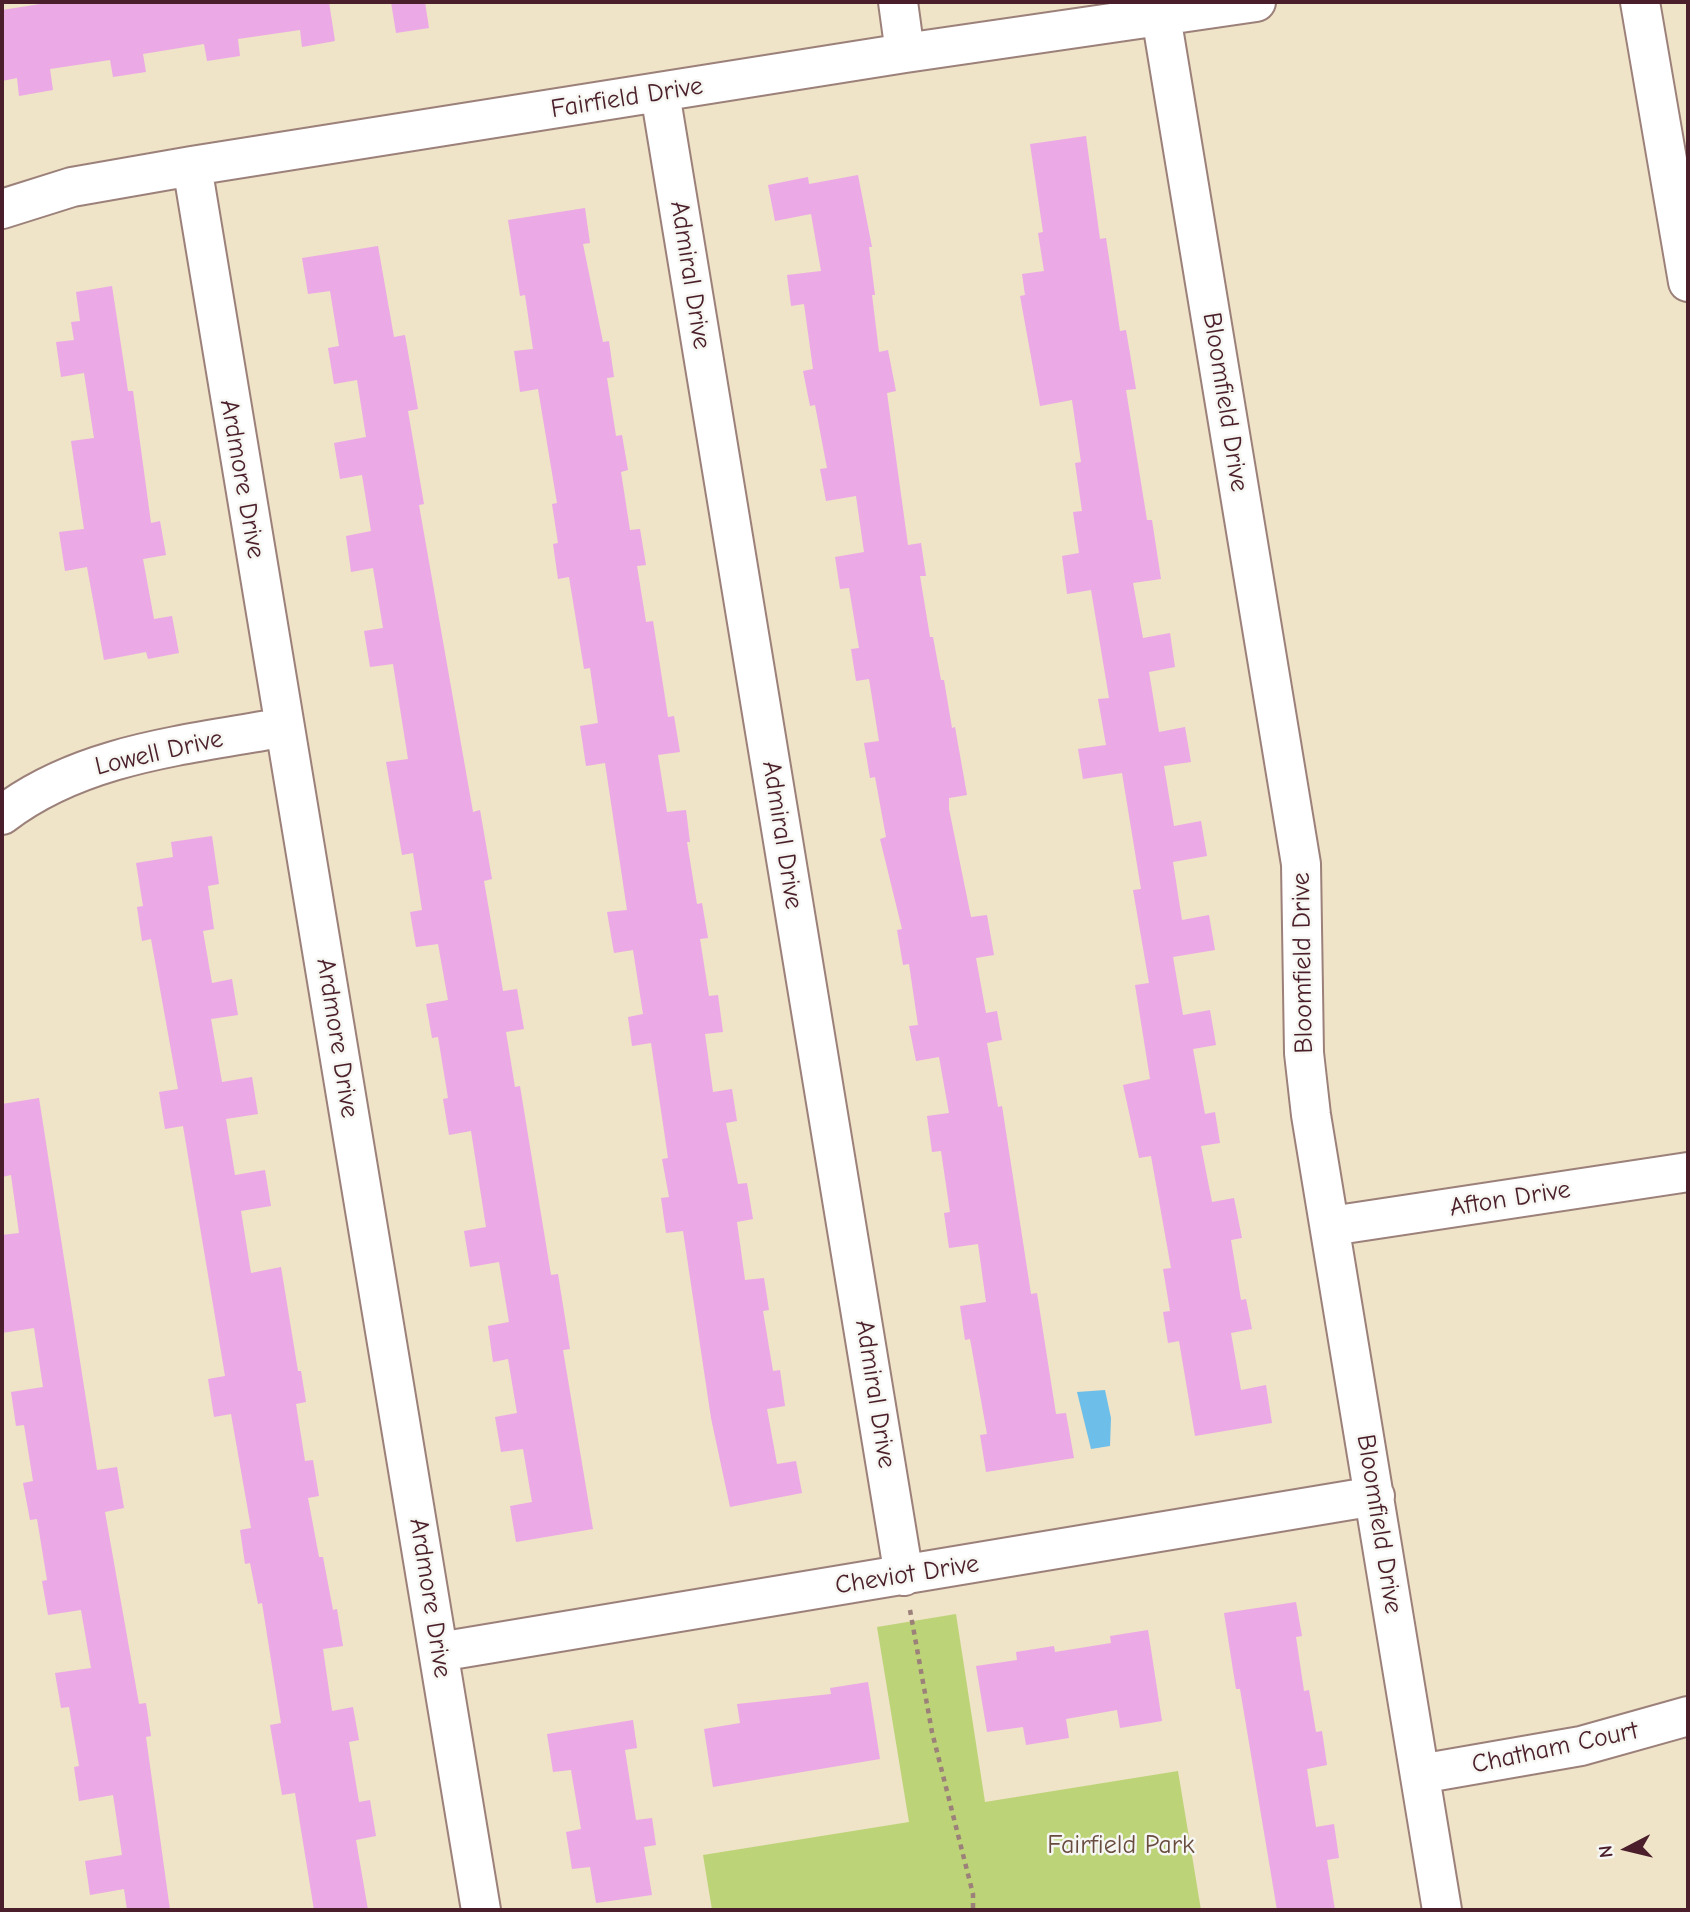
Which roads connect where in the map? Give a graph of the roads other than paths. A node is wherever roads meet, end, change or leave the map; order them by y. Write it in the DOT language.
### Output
graph roads {
  1 [pos="898,2"];
  2 [pos="1256,2"];
  3 [pos="1640,2"];
  4 [pos="1161,16"];
  5 [pos="905,53"];
  6 [pos="660,93"];
  7 [pos="192,166"];
  8 [pos="2,209"];
  9 [pos="1688,282"];
  10 [pos="285,727"];
  11 [pos="2,815"];
  12 [pos="1688,1172"];
  13 [pos="1331,1226"];
  14 [pos="1375,1496"];
  15 [pos="904,1576"];
  16 [pos="439,1652"];
  17 [pos="1688,1716"];
  18 [pos="1420,1774"];
  19 [pos="481,1910"];
  20 [pos="1442,1910"];
  1 -- 5 [label="street"];
  2 -- 4 [label="street, Fairfield Drive"];
  3 -- 9 [label="street"];
  4 -- 5 [label="street, Fairfield Drive"];
  4 -- 13 [label="street, Bloomfield Drive"];
  5 -- 6 [label="street, Fairfield Drive"];
  6 -- 7 [label="street, Fairfield Drive"];
  6 -- 15 [label="street, Admiral Drive"];
  7 -- 8 [label="street, Fairfield Drive"];
  7 -- 10 [label="street, Ardmore Drive"];
  10 -- 11 [label="street, Lowell Drive"];
  10 -- 16 [label="street, Ardmore Drive"];
  12 -- 13 [label="street, Afton Drive"];
  13 -- 14 [label="street, Bloomfield Drive"];
  14 -- 15 [label="street, Cheviot Drive"];
  14 -- 18 [label="street, Bloomfield Drive"];
  15 -- 16 [label="street, Cheviot Drive"];
  16 -- 19 [label="street, Ardmore Drive"];
  17 -- 18 [label="street, Chatham Court"];
  18 -- 20 [label="street, Bloomfield Drive"];
}
